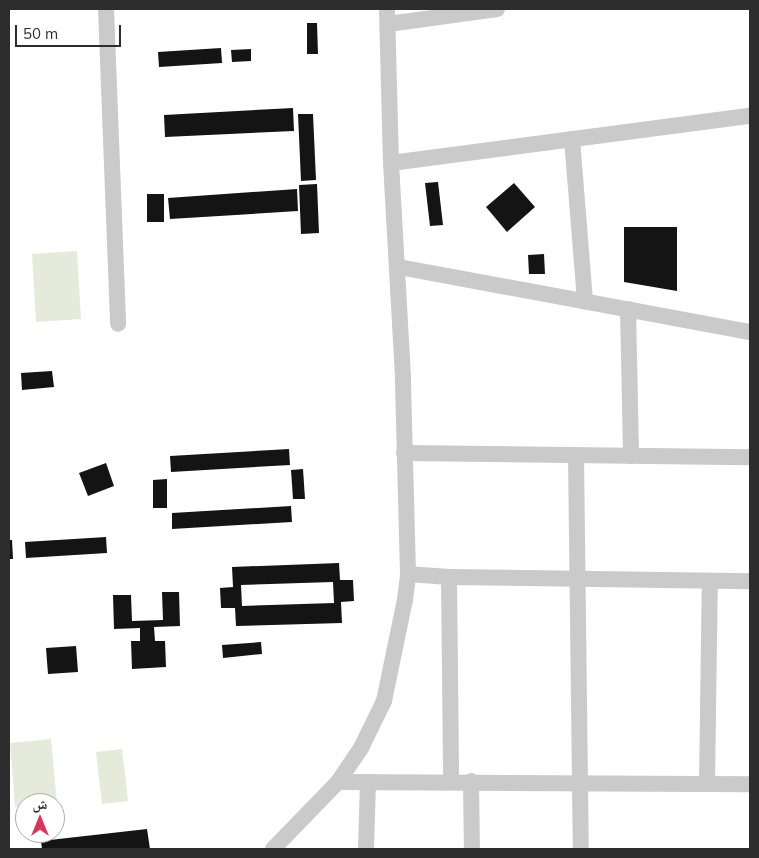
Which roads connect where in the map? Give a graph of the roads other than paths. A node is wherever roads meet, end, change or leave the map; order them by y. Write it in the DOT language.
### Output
graph roads {
  1 [pos="106,9"];
  2 [pos="497,9"];
  3 [pos="388,16"];
  4 [pos="750,116"];
  5 [pos="572,140"];
  6 [pos="391,163"];
  7 [pos="399,267"];
  8 [pos="585,301"];
  9 [pos="628,309"];
  10 [pos="118,324"];
  11 [pos="750,332"];
  12 [pos="404,453"];
  13 [pos="576,456"];
  14 [pos="631,456"];
  15 [pos="750,457"];
  16 [pos="408,574"];
  17 [pos="449,577"];
  18 [pos="578,580"];
  19 [pos="710,581"];
  20 [pos="750,581"];
  21 [pos="451,781"];
  22 [pos="471,781"];
  23 [pos="338,782"];
  24 [pos="368,782"];
  25 [pos="581,783"];
  26 [pos="707,784"];
  27 [pos="750,784"];
  28 [pos="273,849"];
  29 [pos="366,849"];
  30 [pos="472,849"];
  31 [pos="581,849"];
  1 -- 10 [label="street"];
  2 -- 3 [label="street"];
  3 -- 6 [label="street"];
  4 -- 5 [label="street"];
  5 -- 6 [label="street"];
  5 -- 8 [label="street"];
  6 -- 7 [label="street"];
  7 -- 8 [label="street"];
  7 -- 12 [label="street"];
  8 -- 9 [label="street"];
  9 -- 11 [label="street"];
  9 -- 14 [label="street"];
  12 -- 13 [label="street"];
  12 -- 16 [label="street"];
  13 -- 14 [label="street"];
  13 -- 18 [label="street"];
  14 -- 15 [label="street"];
  16 -- 17 [label="street"];
  16 -- 23 [label="street"];
  17 -- 18 [label="street"];
  17 -- 21 [label="street"];
  18 -- 19 [label="street"];
  18 -- 25 [label="street"];
  19 -- 20 [label="street"];
  19 -- 26 [label="street"];
  21 -- 22 [label="street"];
  21 -- 24 [label="street"];
  22 -- 25 [label="street"];
  22 -- 30 [label="street"];
  23 -- 24 [label="street"];
  23 -- 28 [label="street"];
  24 -- 29 [label="street"];
  25 -- 26 [label="street"];
  25 -- 31 [label="street"];
  26 -- 27 [label="street"];
}
